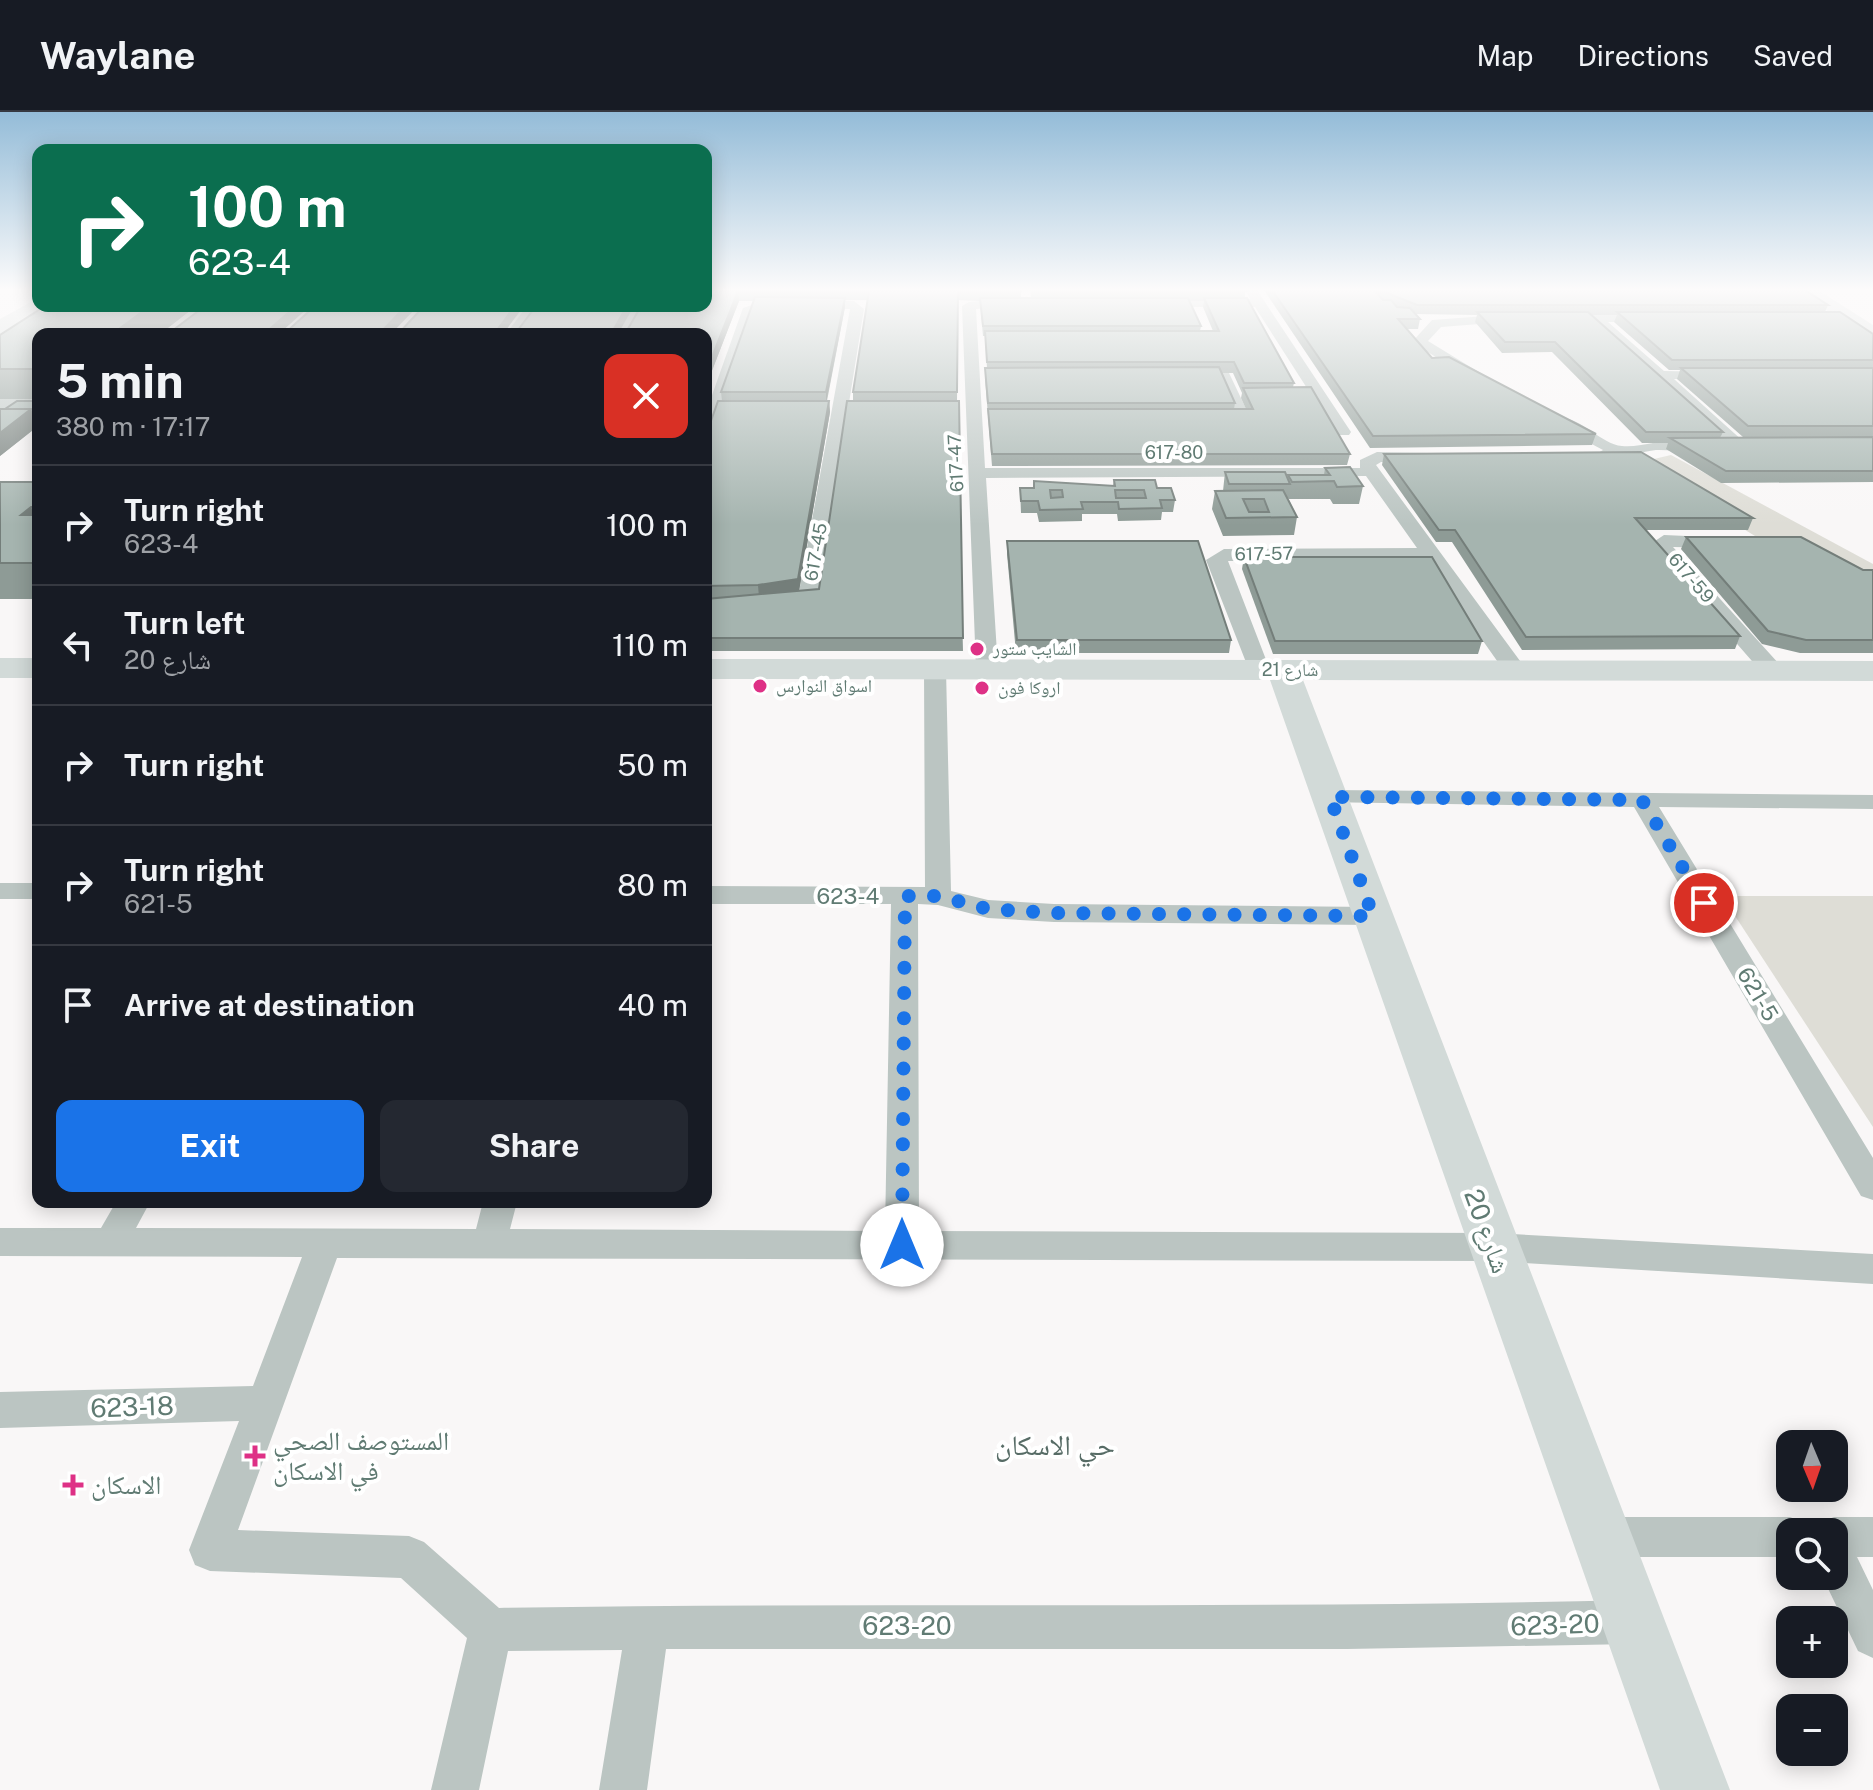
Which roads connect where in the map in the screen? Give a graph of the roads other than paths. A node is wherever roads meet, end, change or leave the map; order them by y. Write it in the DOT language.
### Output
graph roads {
  1 [pos="730,368"];
  2 [pos="848,368"];
  3 [pos="980,368"];
  4 [pos="1302,368"];
  5 [pos="1464,368"];
  6 [pos="1653,368"];
  7 [pos="1177,375"];
  8 [pos="1661,375"];
  9 [pos="1737,375"];
  10 [pos="1491,384"];
  11 [pos="0,404"];
  12 [pos="32,404"];
  13 [pos="718,405"];
  14 [pos="1543,412"];
  15 [pos="1195,417"];
  16 [pos="1343,432"];
  17 [pos="1623,454"];
  18 [pos="1591,456"];
  19 [pos="1438,457"];
  20 [pos="1369,468"];
  21 [pos="976,473"];
  22 [pos="1741,543"];
  23 [pos="1431,554"];
  24 [pos="712,605"];
  25 [pos="0,668"];
  26 [pos="32,668"];
  27 [pos="712,669"];
  28 [pos="935,669"];
  29 [pos="987,669"];
  30 [pos="1271,670"];
  31 [pos="1515,670"];
  32 [pos="1773,671"];
  33 [pos="1873,671"];
  34 [pos="1330,797"];
  35 [pos="1642,800"];
  36 [pos="1873,802"];
  37 [pos="0,891"];
  38 [pos="32,891"];
  39 [pos="712,895"];
  40 [pos="905,896"];
  41 [pos="938,896"];
  42 [pos="1373,916"];
  43 [pos="1873,1187"];
  44 [pos="130,1208"];
  45 [pos="498,1208"];
  46 [pos="0,1242"];
  47 [pos="111,1242"];
  48 [pos="325,1243"];
  49 [pos="489,1243"];
  50 [pos="902,1245"];
  51 [pos="1493,1247"];
  52 [pos="1873,1269"];
  53 [pos="264,1403"];
  54 [pos="0,1410"];
  55 [pos="1600,1537"];
  56 [pos="1776,1537"];
  57 [pos="1848,1537"];
  58 [pos="1873,1537"];
  59 [pos="1848,1585"];
  60 [pos="1633,1622"];
  61 [pos="648,1626"];
  62 [pos="491,1630"];
  63 [pos="1873,1636"];
  64 [pos="455,1790"];
  65 [pos="623,1790"];
  66 [pos="1695,1790"];
  1 -- 13 [label="street, 617-45"];
  2 -- 24 [label="street, 617-45"];
  3 -- 21 [label="street, 617-47"];
  4 -- 16 [label="street"];
  5 -- 10 [label="street"];
  6 -- 8 [label="street"];
  7 -- 15 [label="street"];
  8 -- 9 [label="street"];
  8 -- 17 [label="street"];
  11 -- 12 [label="street"];
  14 -- 17 [label="street"];
  17 -- 18 [label="street"];
  19 -- 20 [label="street, 617-80"];
  20 -- 21 [label="street, 617-80"];
  20 -- 23 [label="street"];
  21 -- 29 [label="street, 617-47"];
  22 -- 32 [label="street, 617-59"];
  23 -- 30 [label="street, 617-57"];
  23 -- 31 [label="street"];
  25 -- 26 [label="street"];
  27 -- 28 [label="street, شارع 21"];
  28 -- 29 [label="street, شارع 21"];
  28 -- 41 [label="street"];
  29 -- 30 [label="street, شارع 21"];
  30 -- 31 [label="street, شارع 21"];
  30 -- 34 [label="street, شارع 20"];
  31 -- 32 [label="street, شارع 21"];
  32 -- 33 [label="street, شارع 21"];
  34 -- 35 [label="street"];
  34 -- 42 [label="street, شارع 20"];
  35 -- 36 [label="street"];
  35 -- 43 [label="street, 621-5"];
  37 -- 38 [label="street"];
  39 -- 40 [label="street, 623-4"];
  40 -- 41 [label="street, 623-4"];
  40 -- 50 [label="street"];
  41 -- 42 [label="street, 623-4"];
  42 -- 51 [label="street, شارع 20"];
  44 -- 47 [label="street"];
  45 -- 49 [label="street"];
  46 -- 47 [label="street"];
  47 -- 48 [label="street"];
  48 -- 49 [label="street"];
  48 -- 53 [label="street"];
  49 -- 50 [label="street"];
  50 -- 51 [label="street"];
  51 -- 52 [label="street"];
  51 -- 55 [label="street, شارع 20"];
  53 -- 54 [label="street, 623-18"];
  53 -- 62 [label="street"];
  55 -- 56 [label="street"];
  55 -- 60 [label="street, شارع 20"];
  57 -- 58 [label="street"];
  59 -- 63 [label="street"];
  60 -- 61 [label="street, 623-20"];
  60 -- 66 [label="street, شارع 20"];
  61 -- 62 [label="street, 623-20"];
  61 -- 65 [label="street"];
  62 -- 64 [label="street"];
}
